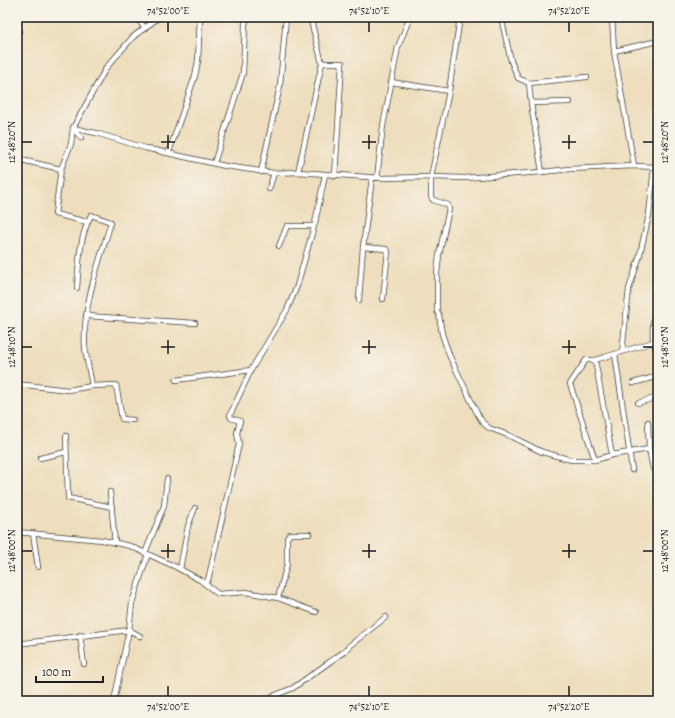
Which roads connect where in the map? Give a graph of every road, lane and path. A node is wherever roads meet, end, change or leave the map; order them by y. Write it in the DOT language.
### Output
graph roads {
  1 [pos="136,17"];
  2 [pos="159,17"];
  3 [pos="200,17"];
  4 [pos="226,17"];
  5 [pos="247,17"];
  6 [pos="257,17"];
  7 [pos="286,17"];
  8 [pos="310,17"];
  9 [pos="410,17"];
  10 [pos="460,17"];
  11 [pos="501,17"];
  12 [pos="612,17"];
  13 [pos="145,28"];
  14 [pos="658,41"];
  15 [pos="614,51"];
  16 [pos="322,63"];
  17 [pos="587,76"];
  18 [pos="391,82"];
  19 [pos="529,83"];
  20 [pos="449,91"];
  21 [pos="570,102"];
  22 [pos="531,103"];
  23 [pos="73,128"];
  24 [pos="81,138"];
  25 [pos="170,152"];
  26 [pos="17,159"];
  27 [pos="214,163"];
  28 [pos="634,166"];
  29 [pos="656,167"];
  30 [pos="61,169"];
  31 [pos="261,172"];
  32 [pos="298,172"];
  33 [pos="542,172"];
  34 [pos="274,173"];
  35 [pos="325,175"];
  36 [pos="335,176"];
  37 [pos="431,177"];
  38 [pos="374,178"];
  39 [pos="269,189"];
  40 [pos="87,222"];
  41 [pos="313,226"];
  42 [pos="279,246"];
  43 [pos="363,247"];
  44 [pos="77,288"];
  45 [pos="384,299"];
  46 [pos="359,300"];
  47 [pos="658,304"];
  48 [pos="86,316"];
  49 [pos="656,317"];
  50 [pos="195,323"];
  51 [pos="655,345"];
  52 [pos="622,352"];
  53 [pos="615,354"];
  54 [pos="658,354"];
  55 [pos="595,360"];
  56 [pos="251,370"];
  57 [pos="658,376"];
  58 [pos="176,380"];
  59 [pos="633,383"];
  60 [pos="17,384"];
  61 [pos="92,386"];
  62 [pos="658,397"];
  63 [pos="638,402"];
  64 [pos="133,420"];
  65 [pos="648,422"];
  66 [pos="66,436"];
  67 [pos="649,449"];
  68 [pos="66,452"];
  69 [pos="629,452"];
  70 [pos="612,455"];
  71 [pos="40,458"];
  72 [pos="595,460"];
  73 [pos="653,469"];
  74 [pos="632,470"];
  75 [pos="167,480"];
  76 [pos="110,492"];
  77 [pos="112,507"];
  78 [pos="195,508"];
  79 [pos="17,532"];
  80 [pos="33,533"];
  81 [pos="309,534"];
  82 [pos="115,543"];
  83 [pos="146,554"];
  84 [pos="38,567"];
  85 [pos="180,569"];
  86 [pos="205,584"];
  87 [pos="278,598"];
  88 [pos="316,612"];
  89 [pos="386,617"];
  90 [pos="129,630"];
  91 [pos="80,635"];
  92 [pos="140,636"];
  93 [pos="17,644"];
  94 [pos="84,664"];
  95 [pos="112,700"];
  96 [pos="261,701"];
  1 -- 13 [label="street"];
  2 -- 13 [label="street"];
  3 -- 25 [label="street"];
  4 -- 5 [label="street"];
  5 -- 6 [label="street"];
  5 -- 27 [label="street"];
  7 -- 31 [label="street"];
  8 -- 16 [label="street"];
  9 -- 18 [label="street"];
  10 -- 20 [label="street"];
  11 -- 19 [label="street"];
  12 -- 15 [label="street"];
  13 -- 23 [label="street"];
  14 -- 15 [label="street"];
  15 -- 28 [label="street"];
  16 -- 32 [label="street"];
  16 -- 36 [label="street"];
  17 -- 19 [label="street"];
  18 -- 20 [label="street"];
  18 -- 38 [label="street"];
  19 -- 22 [label="street"];
  20 -- 37 [label="street"];
  21 -- 22 [label="street"];
  22 -- 33 [label="street"];
  23 -- 24 [label="street"];
  23 -- 25 [label="street"];
  23 -- 30 [label="street"];
  25 -- 27 [label="street"];
  26 -- 30 [label="street"];
  27 -- 31 [label="street"];
  28 -- 29 [label="street"];
  28 -- 33 [label="street"];
  29 -- 52 [label="street"];
  30 -- 40 [label="street"];
  31 -- 34 [label="street"];
  32 -- 34 [label="street"];
  32 -- 35 [label="street"];
  33 -- 37 [label="street"];
  34 -- 39 [label="street"];
  35 -- 36 [label="street"];
  35 -- 41 [label="street"];
  36 -- 38 [label="street"];
  37 -- 38 [label="street"];
  37 -- 72 [label="street"];
  38 -- 43 [label="street"];
  40 -- 44 [label="street"];
  40 -- 48 [label="street"];
  41 -- 42 [label="street"];
  41 -- 56 [label="street"];
  43 -- 45 [label="street"];
  43 -- 46 [label="street"];
  47 -- 49 [label="street"];
  48 -- 50 [label="street"];
  48 -- 61 [label="street"];
  49 -- 51 [label="street"];
  51 -- 52 [label="street"];
  51 -- 54 [label="street"];
  52 -- 53 [label="street"];
  53 -- 55 [label="street"];
  53 -- 69 [label="street"];
  55 -- 70 [label="street"];
  55 -- 72 [label="street"];
  56 -- 58 [label="street"];
  56 -- 86 [label="street"];
  57 -- 59 [label="street"];
  60 -- 61 [label="street"];
  61 -- 64 [label="street"];
  62 -- 63 [label="street"];
  65 -- 67 [label="street"];
  66 -- 68 [label="street"];
  67 -- 69 [label="street"];
  67 -- 73 [label="street"];
  68 -- 71 [label="street"];
  68 -- 77 [label="street"];
  69 -- 70 [label="street"];
  69 -- 74 [label="street"];
  70 -- 72 [label="street"];
  75 -- 83 [label="street"];
  76 -- 77 [label="street"];
  77 -- 82 [label="street"];
  78 -- 85 [label="street"];
  79 -- 80 [label="street"];
  80 -- 82 [label="street"];
  80 -- 84 [label="street"];
  81 -- 87 [label="street"];
  82 -- 83 [label="street"];
  83 -- 85 [label="street"];
  83 -- 90 [label="street"];
  85 -- 86 [label="street"];
  86 -- 87 [label="street"];
  87 -- 88 [label="street"];
  89 -- 96 [label="street"];
  90 -- 91 [label="street"];
  90 -- 92 [label="street"];
  90 -- 95 [label="street"];
  91 -- 93 [label="street"];
  91 -- 94 [label="street"];
}
